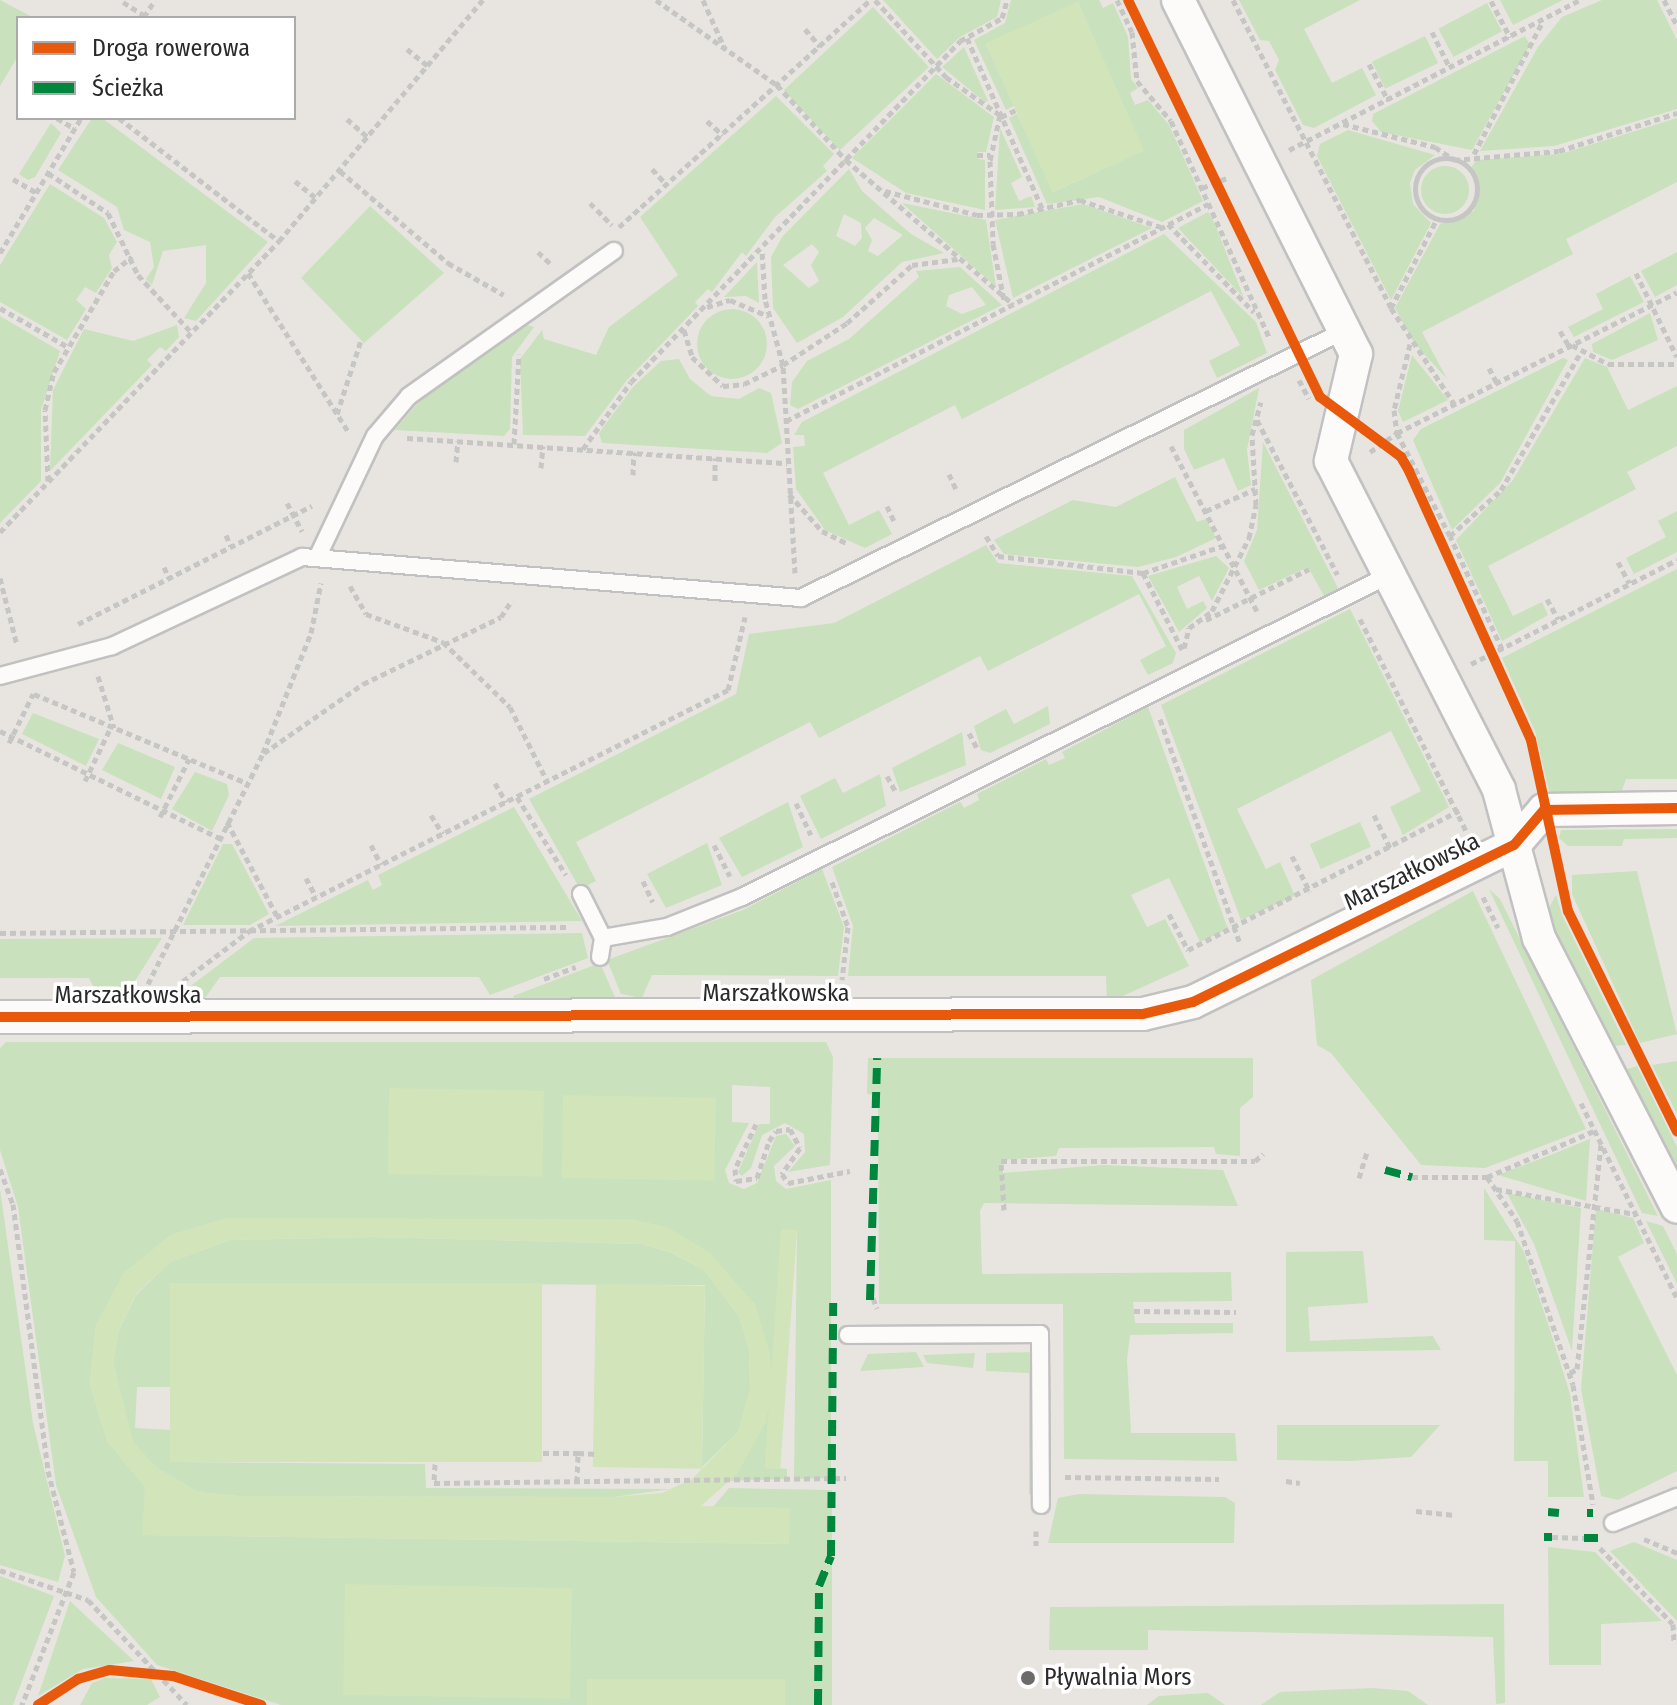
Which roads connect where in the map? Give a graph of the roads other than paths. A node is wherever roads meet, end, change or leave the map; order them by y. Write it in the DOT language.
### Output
graph roads {
  1 [pos="1178,0"];
  2 [pos="609,244"];
  3 [pos="1346,330"];
  4 [pos="317,558"];
  5 [pos="1389,575"];
  6 [pos="0,676"];
  7 [pos="1677,808"];
  8 [pos="1514,845"];
  9 [pos="581,894"];
  10 [pos="603,938"];
  11 [pos="600,957"];
  12 [pos="0,1017"];
  13 [pos="1677,1207"];
  14 [pos="848,1335"];
  15 [pos="1677,1497"];
  16 [pos="1041,1505"];
  17 [pos="1613,1523"];
  1 -- 3 [label="street"];
  2 -- 4 [label="lane"];
  3 -- 4 [label="lane"];
  3 -- 5 [label="street"];
  4 -- 6 [label="lane"];
  5 -- 8 [label="street"];
  5 -- 10 [label="lane"];
  7 -- 8 [label="street"];
  8 -- 12 [label="street, Marszałkowska"];
  8 -- 13 [label="street"];
  9 -- 10 [label="lane"];
  10 -- 11 [label="lane"];
  14 -- 16 [label="lane"];
  15 -- 17 [label="lane"];
}
